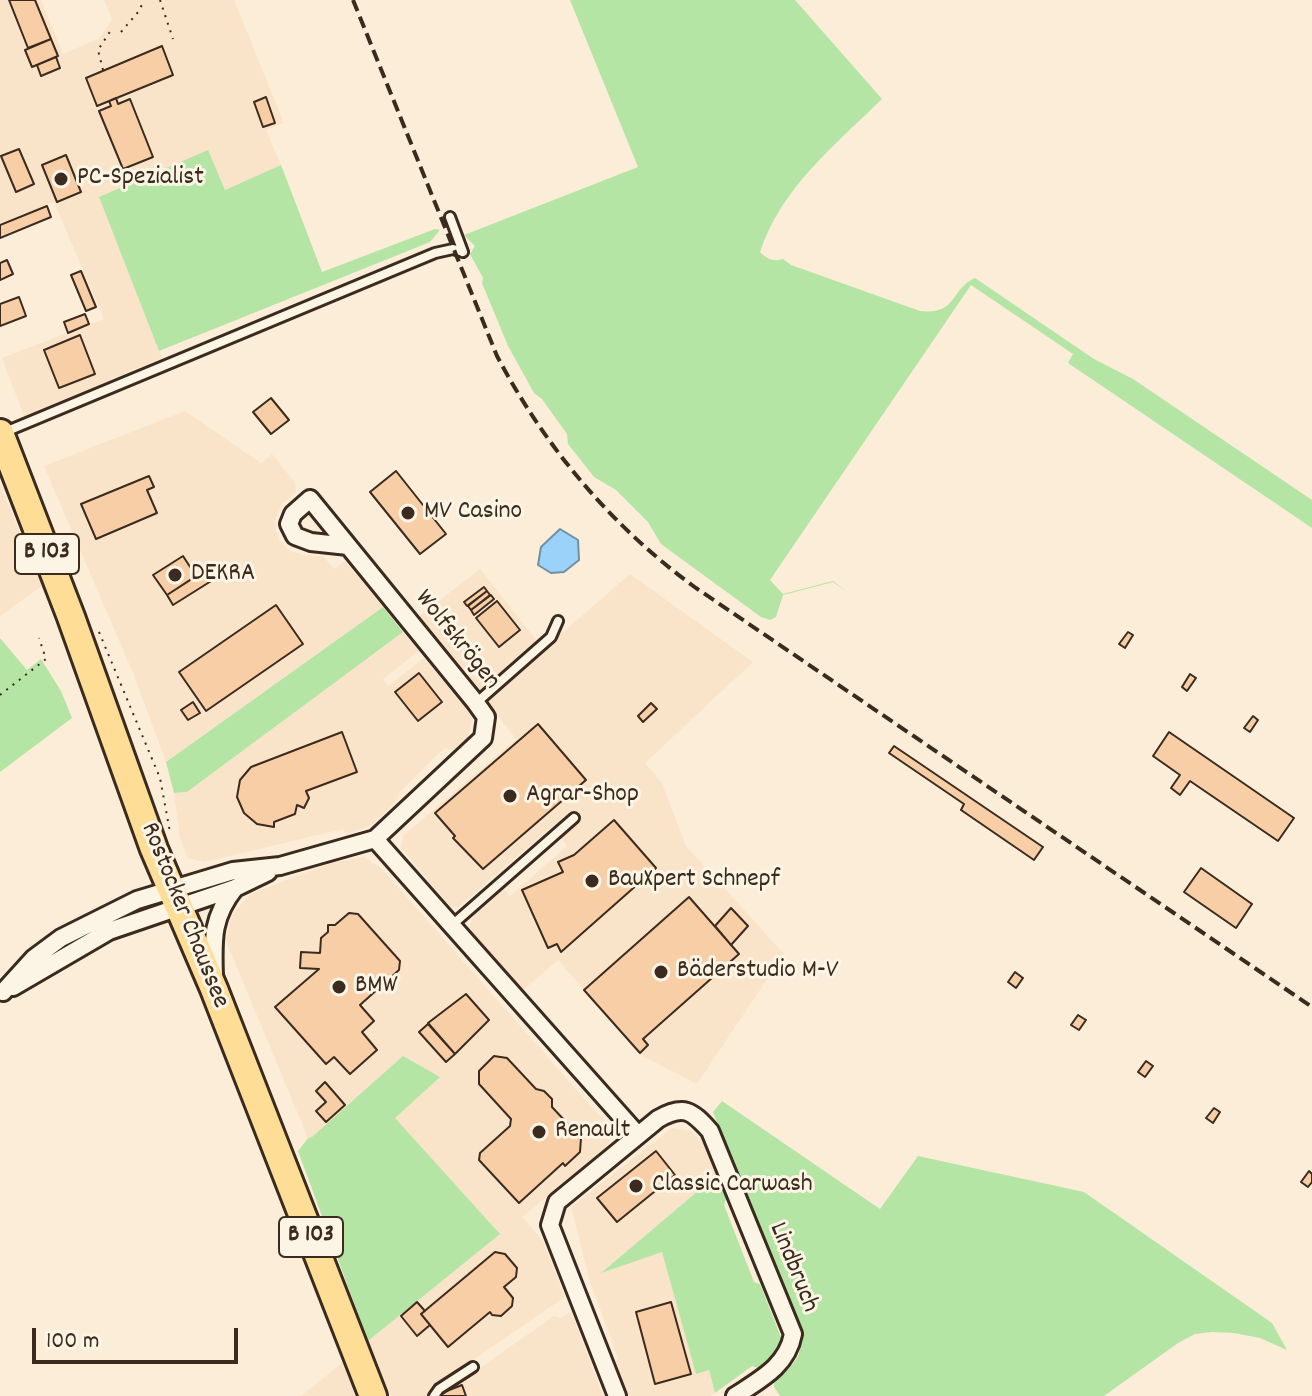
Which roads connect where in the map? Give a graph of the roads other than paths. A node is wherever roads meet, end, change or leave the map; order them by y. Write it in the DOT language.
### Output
graph roads {
  1 [pos="450,217"];
  2 [pos="0,433"];
  3 [pos="348,546"];
  4 [pos="558,621"];
  5 [pos="476,703"];
  6 [pos="574,818"];
  7 [pos="375,839"];
  8 [pos="280,866"];
  9 [pos="235,888"];
  10 [pos="175,897"];
  11 [pos="451,925"];
  12 [pos="214,989"];
  13 [pos="2,994"];
  14 [pos="638,1135"];
  15 [pos="473,1367"];
  16 [pos="373,1396"];
  17 [pos="434,1396"];
  18 [pos="617,1396"];
  19 [pos="735,1396"];
  1 -- 2 [label="lane"];
  2 -- 10 [label="main road, Rostocker Chaussee / B 103"];
  3 -- 3 [label="street, Wolfskrögen"];
  3 -- 5 [label="street, Wolfskrögen"];
  4 -- 5 [label="lane"];
  5 -- 7 [label="street, Wolfskrögen"];
  6 -- 11 [label="lane"];
  7 -- 8 [label="street, Wolfskrögen"];
  7 -- 11 [label="street"];
  8 -- 9 [label="street, Wolfskrögen"];
  8 -- 10 [label="street, Wolfskrögen"];
  9 -- 10 [label="street, Wolfskrögen"];
  9 -- 12 [label="street"];
  10 -- 12 [label="main road, Rostocker Chaussee / B 103"];
  10 -- 13 [label="street"];
  11 -- 14 [label="street"];
  12 -- 16 [label="main road, Rostocker Chaussee / B 103"];
  14 -- 18 [label="street, Lindbruch"];
  14 -- 19 [label="street, Lindbruch"];
  15 -- 17 [label="lane"];
}
